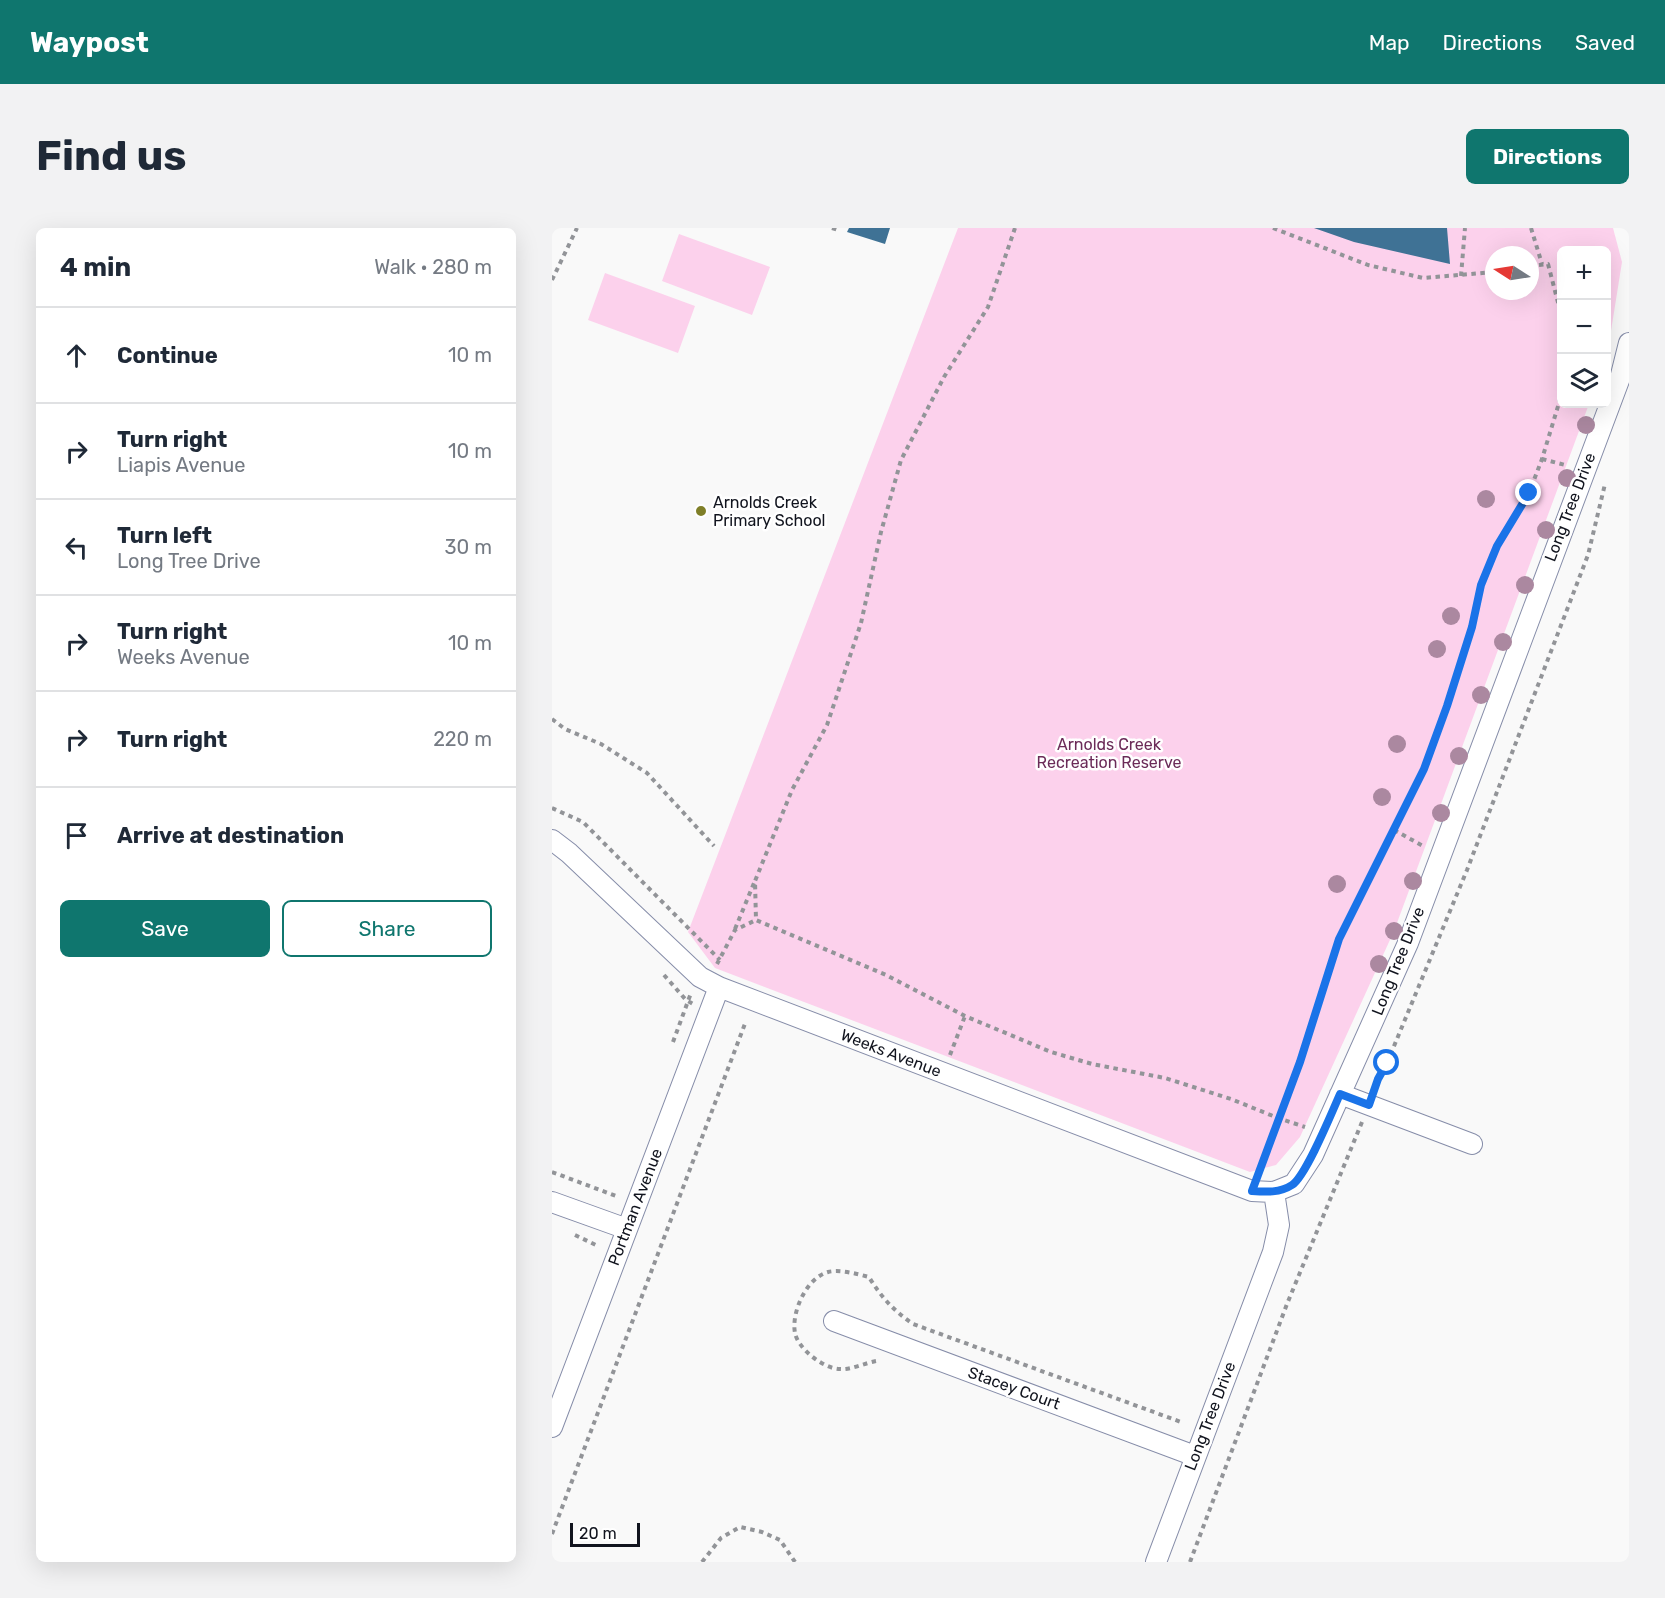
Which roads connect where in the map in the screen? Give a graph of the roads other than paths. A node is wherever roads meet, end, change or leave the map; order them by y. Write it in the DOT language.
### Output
graph roads {
  1 [pos="1629,343"];
  2 [pos="552,840"];
  3 [pos="719,987"];
  4 [pos="1340,1094"];
  5 [pos="1472,1144"];
  6 [pos="1274,1192"];
  7 [pos="552,1202"];
  8 [pos="627,1229"];
  9 [pos="834,1321"];
  10 [pos="552,1427"];
  11 [pos="1195,1456"];
  12 [pos="1156,1562"];
  1 -- 4 [label="street, Long Tree Drive"];
  2 -- 3 [label="street, Weeks Avenue"];
  3 -- 6 [label="street, Weeks Avenue"];
  3 -- 8 [label="street, Portman Avenue"];
  4 -- 5 [label="street"];
  4 -- 6 [label="street, Long Tree Drive"];
  6 -- 11 [label="street, Long Tree Drive"];
  7 -- 8 [label="street"];
  8 -- 10 [label="street, Portman Avenue"];
  9 -- 11 [label="street, Stacey Court"];
  11 -- 12 [label="street, Long Tree Drive"];
}
